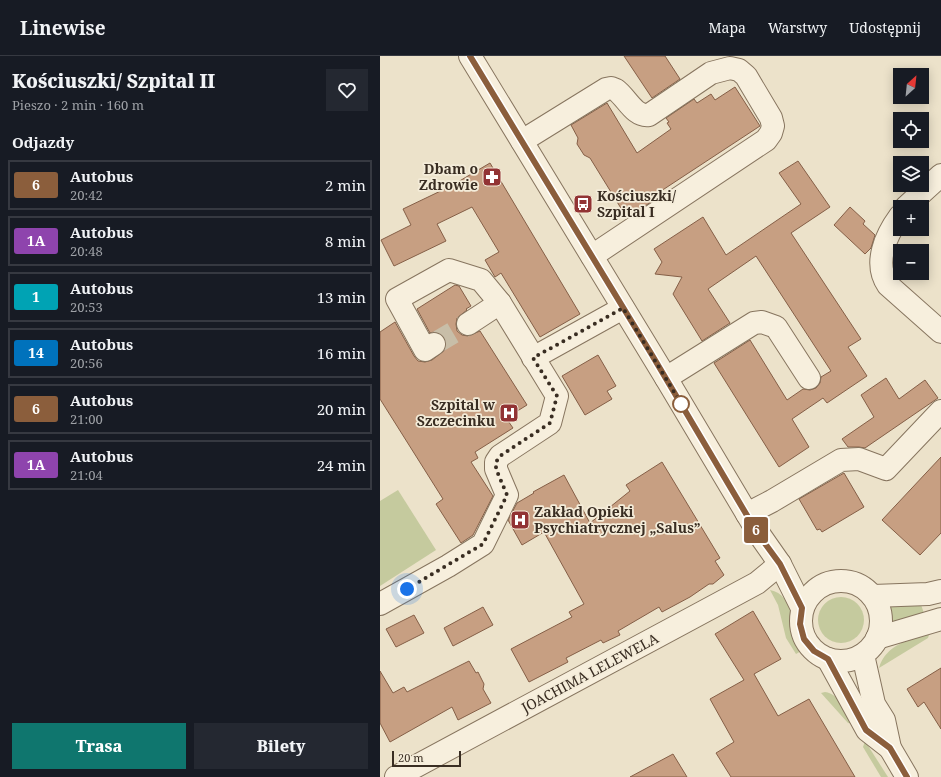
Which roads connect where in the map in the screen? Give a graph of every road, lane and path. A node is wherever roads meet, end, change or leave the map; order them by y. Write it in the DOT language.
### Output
graph roads {
  1 [pos="470,56"];
  2 [pos="522,141"];
  3 [pos="941,175"];
  4 [pos="914,200"];
  5 [pos="893,226"];
  6 [pos="592,256"];
  7 [pos="500,303"];
  8 [pos="623,308"];
  9 [pos="468,324"];
  10 [pos="941,332"];
  11 [pos="434,344"];
  12 [pos="533,358"];
  13 [pos="666,378"];
  14 [pos="809,378"];
  15 [pos="941,411"];
  16 [pos="747,514"];
  17 [pos="780,564"];
  18 [pos="821,585"];
  19 [pos="941,591"];
  20 [pos="873,596"];
  21 [pos="380,604"];
  22 [pos="802,608"];
  23 [pos="941,619"];
  24 [pos="877,638"];
  25 [pos="863,655"];
  26 [pos="828,659"];
  27 [pos="890,748"];
  28 [pos="396,777"];
  29 [pos="907,777"];
  1 -- 2 [label="street"];
  2 -- 6 [label="street"];
  2 -- 6 [label="street"];
  3 -- 4 [label="street"];
  5 -- 10 [label="street"];
  6 -- 8 [label="street"];
  7 -- 9 [label="street"];
  7 -- 11 [label="street"];
  7 -- 12 [label="street"];
  8 -- 12 [label="street"];
  8 -- 13 [label="street"];
  12 -- 21 [label="street"];
  13 -- 14 [label="street"];
  13 -- 16 [label="street"];
  15 -- 16 [label="street"];
  16 -- 17 [label="street"];
  17 -- 18 [label="street"];
  17 -- 22 [label="street"];
  17 -- 28 [label="street, JOACHIMA LELEWELA"];
  18 -- 20 [label="street"];
  18 -- 22 [label="street"];
  19 -- 20 [label="street"];
  20 -- 24 [label="street"];
  22 -- 26 [label="street"];
  23 -- 24 [label="street"];
  24 -- 25 [label="street"];
  25 -- 26 [label="street"];
  25 -- 27 [label="street"];
  26 -- 27 [label="street"];
  27 -- 29 [label="street"];
}
